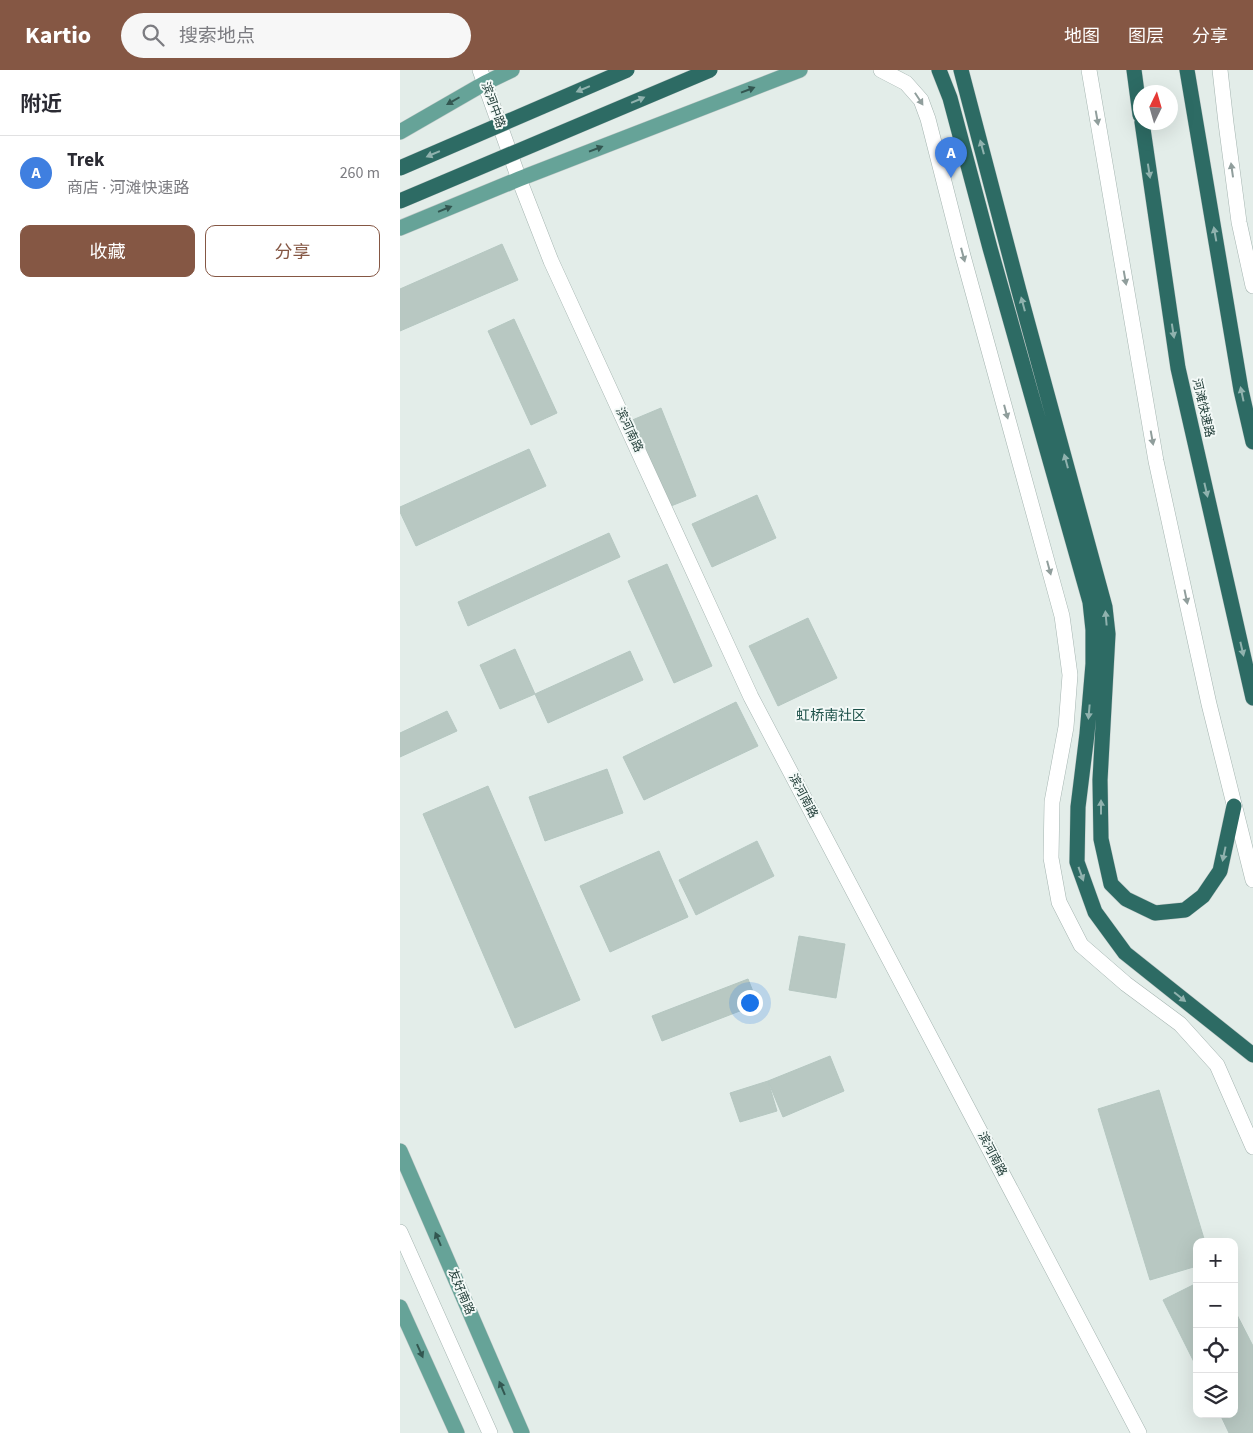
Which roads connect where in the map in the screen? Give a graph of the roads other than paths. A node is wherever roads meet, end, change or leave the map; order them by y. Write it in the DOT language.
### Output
graph roads {
  1 [pos="512,70"];
  2 [pos="627,70"];
  3 [pos="710,70"];
  4 [pos="800,70"];
  5 [pos="881,70"];
  6 [pos="939,70"];
  7 [pos="961,70"];
  8 [pos="1089,70"];
  9 [pos="1134,70"];
  10 [pos="1188,70"];
  11 [pos="1220,70"];
  12 [pos="483,76"];
  13 [pos="1136,85"];
  14 [pos="1143,130"];
  15 [pos="400,132"];
  16 [pos="506,140"];
  17 [pos="400,168"];
  18 [pos="519,179"];
  19 [pos="400,201"];
  20 [pos="400,228"];
  21 [pos="1253,286"];
  22 [pos="1253,442"];
  23 [pos="1100,665"];
  24 [pos="1253,698"];
  25 [pos="1234,806"];
  26 [pos="1253,880"];
  27 [pos="1253,1055"];
  28 [pos="1253,1147"];
  29 [pos="400,1151"];
  30 [pos="400,1232"];
  31 [pos="400,1307"];
  32 [pos="458,1433"];
  33 [pos="490,1433"];
  34 [pos="522,1433"];
  35 [pos="1139,1433"];
  1 -- 12 [label="main road"];
  2 -- 17 [label="highway, one-way, bridge"];
  19 -- 3 [label="highway, one-way, bridge"];
  18 -- 4 [label="main road, one-way"];
  5 -- 28 [label="street, one-way"];
  6 -- 23 [label="highway"];
  23 -- 7 [label="highway, one-way"];
  8 -- 25 [label="street, one-way"];
  9 -- 13 [label="highway"];
  22 -- 10 [label="highway, one-way"];
  21 -- 11 [label="street, one-way"];
  12 -- 15 [label="main road, one-way"];
  12 -- 16 [label="street, 滨河中路"];
  14 -- 24 [label="highway, 河滩快速路, one-way"];
  16 -- 18 [label="street, 滨河南路"];
  20 -- 18 [label="main road, one-way"];
  18 -- 35 [label="street, 滨河南路"];
  25 -- 23 [label="highway, one-way"];
  23 -- 27 [label="highway, one-way"];
  25 -- 26 [label="street"];
  34 -- 29 [label="main road, 友好南路, one-way"];
  30 -- 33 [label="street"];
  31 -- 32 [label="main road, one-way"];
}
